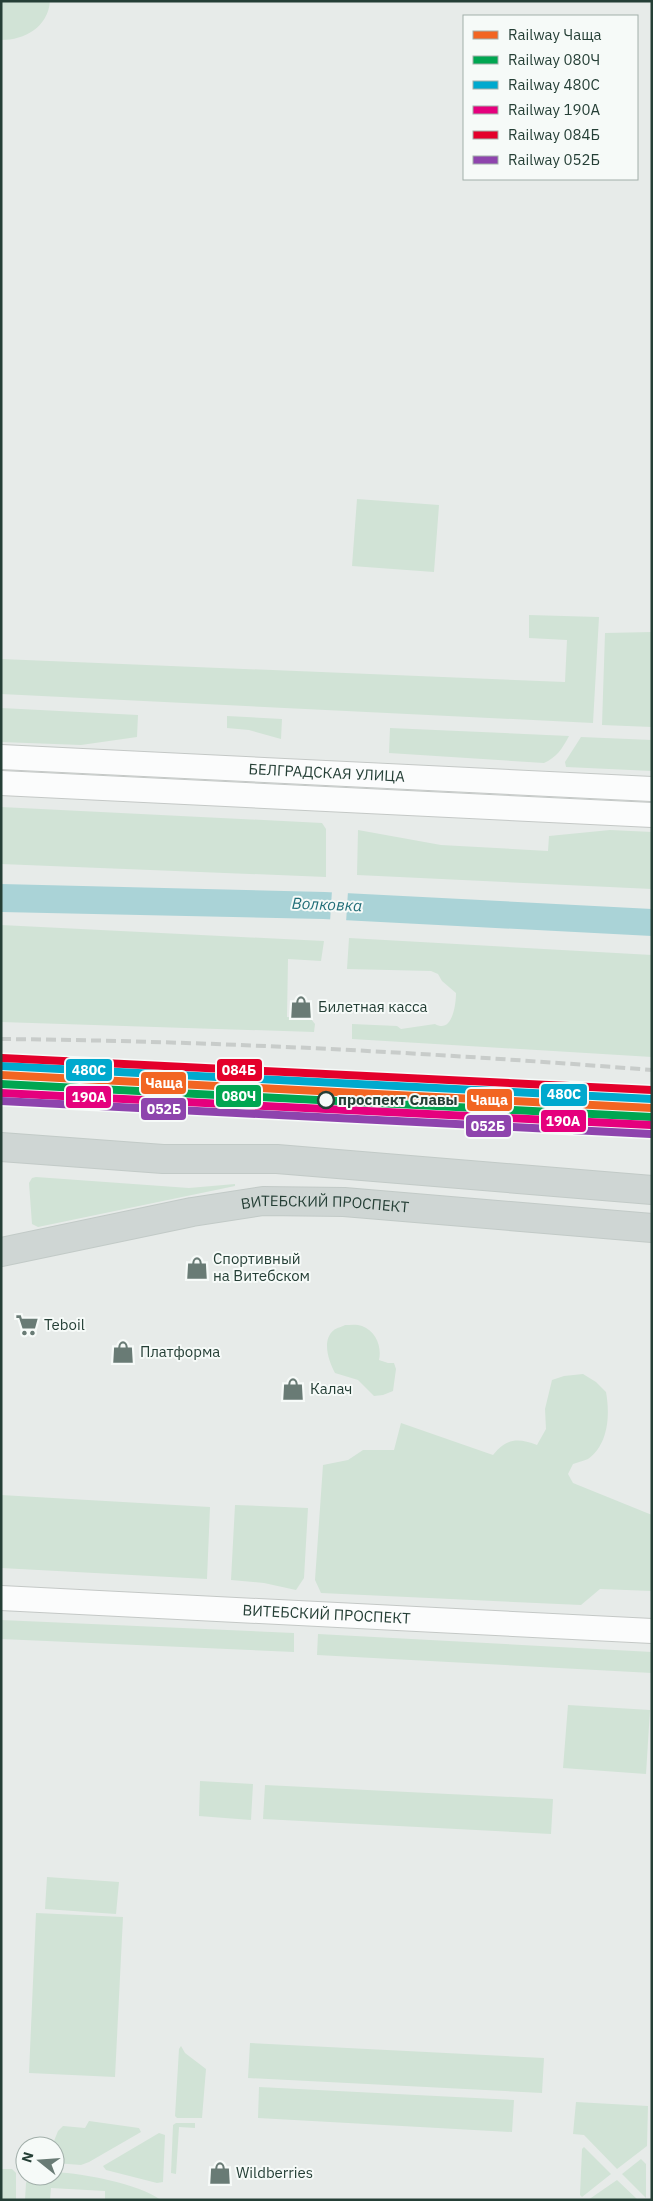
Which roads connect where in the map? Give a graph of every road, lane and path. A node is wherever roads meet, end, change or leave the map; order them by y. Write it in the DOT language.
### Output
graph roads {
  1 [pos="1,757"];
  2 [pos="1,783"];
  3 [pos="652,789"];
  4 [pos="652,815"];
  5 [pos="1,1147"];
  6 [pos="652,1190"];
  7 [pos="652,1228"];
  8 [pos="1,1252"];
  9 [pos="1,1598"];
  10 [pos="652,1631"];
  1 -- 3 [label="street, БЕЛГРАДСКАЯ УЛИЦА"];
  2 -- 4 [label="street, БЕЛГРАДСКАЯ УЛИЦА"];
  5 -- 6 [label="main road"];
  7 -- 8 [label="main road, ВИТЕБСКИЙ ПРОСПЕКТ"];
  9 -- 10 [label="street, ВИТЕБСКИЙ ПРОСПЕКТ"];
}
